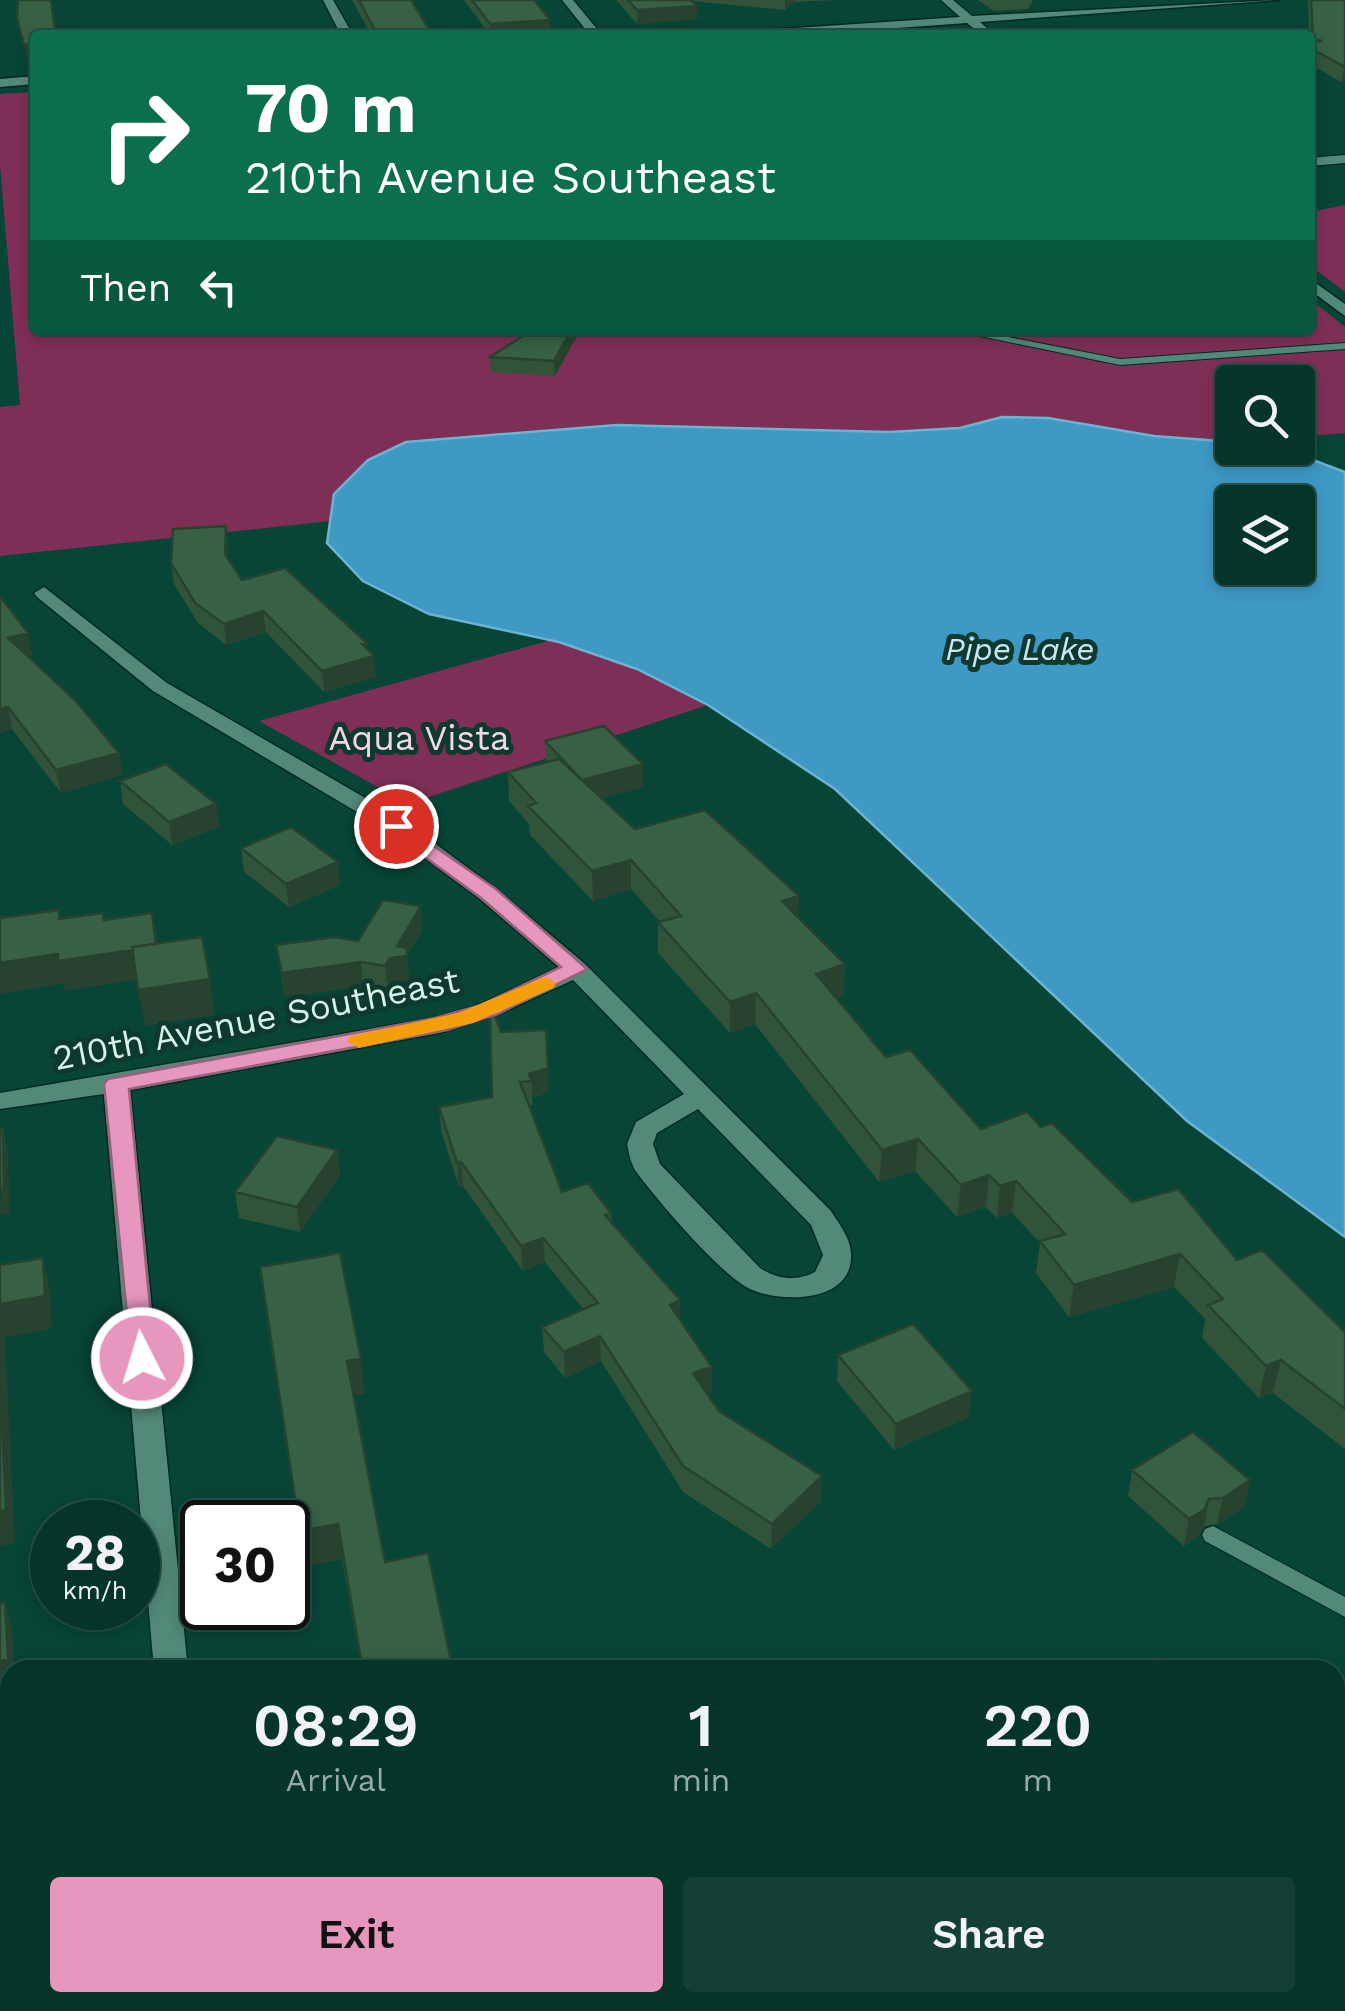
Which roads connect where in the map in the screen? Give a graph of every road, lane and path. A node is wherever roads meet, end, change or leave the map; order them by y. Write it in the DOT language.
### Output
graph roads {
  1 [pos="328,0"];
  2 [pos="567,0"];
  3 [pos="946,0"];
  4 [pos="1200,0"];
  5 [pos="1274,0"];
  6 [pos="1019,15"];
  7 [pos="969,18"];
  8 [pos="815,29"];
  9 [pos="343,30"];
  10 [pos="592,30"];
  11 [pos="796,30"];
  12 [pos="809,30"];
  13 [pos="983,30"];
  14 [pos="30,83"];
  15 [pos="0,85"];
  16 [pos="1345,159"];
  17 [pos="1315,162"];
  18 [pos="1315,287"];
  19 [pos="1345,311"];
  20 [pos="982,335"];
  21 [pos="1345,346"];
  22 [pos="44,594"];
  23 [pos="576,969"];
  24 [pos="116,1084"];
  25 [pos="698,1096"];
  26 [pos="0,1100"];
  27 [pos="1213,1535"];
  28 [pos="1345,1608"];
  29 [pos="169,1660"];
  1 -- 9 [label="street"];
  2 -- 10 [label="street"];
  3 -- 7 [label="street"];
  4 -- 6 [label="street"];
  5 -- 6 [label="street"];
  6 -- 7 [label="street"];
  7 -- 8 [label="street"];
  7 -- 13 [label="street"];
  8 -- 11 [label="street"];
  8 -- 12 [label="street"];
  14 -- 15 [label="street"];
  16 -- 17 [label="street"];
  18 -- 19 [label="street"];
  20 -- 21 [label="lane"];
  22 -- 23 [label="street"];
  23 -- 24 [label="street, 210th Avenue Southeast"];
  23 -- 25 [label="street"];
  24 -- 26 [label="street, 210th Avenue Southeast"];
  24 -- 29 [label="street"];
  25 -- 25 [label="street"];
  27 -- 28 [label="lane"];
}
